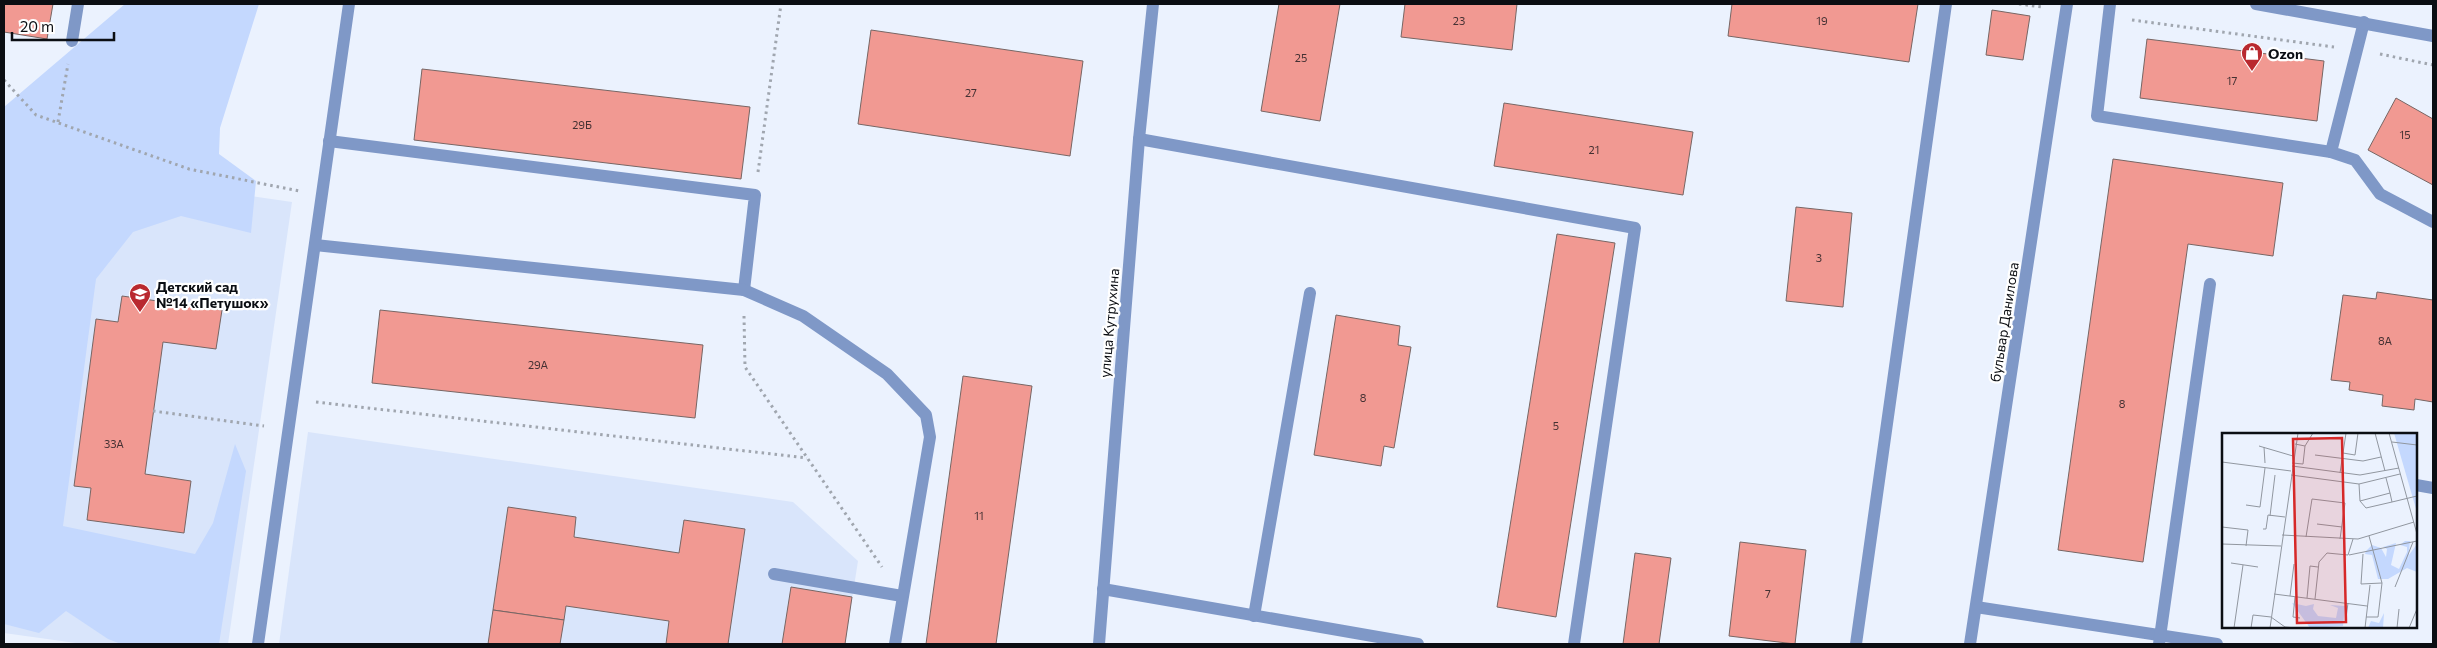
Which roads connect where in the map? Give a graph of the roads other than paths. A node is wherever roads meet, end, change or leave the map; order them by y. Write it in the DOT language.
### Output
graph roads {
  1 [pos="78,4"];
  2 [pos="349,4"];
  3 [pos="1153,4"];
  4 [pos="1946,4"];
  5 [pos="2110,4"];
  6 [pos="2256,4"];
  7 [pos="2067,7"];
  8 [pos="2364,22"];
  9 [pos="2433,36"];
  10 [pos="72,41"];
  11 [pos="1139,138"];
  12 [pos="330,141"];
  13 [pos="2331,152"];
  14 [pos="2433,222"];
  15 [pos="315,244"];
  16 [pos="2210,284"];
  17 [pos="744,290"];
  18 [pos="1310,292"];
  19 [pos="2417,485"];
  20 [pos="2433,488"];
  21 [pos="774,574"];
  22 [pos="1103,589"];
  23 [pos="902,596"];
  24 [pos="1976,607"];
  25 [pos="1254,616"];
  26 [pos="2159,639"];
  27 [pos="258,644"];
  28 [pos="895,644"];
  29 [pos="1099,644"];
  30 [pos="1418,644"];
  31 [pos="1574,644"];
  32 [pos="1856,644"];
  33 [pos="1970,644"];
  34 [pos="2217,644"];
  1 -- 10 [label="street"];
  2 -- 12 [label="street"];
  3 -- 11 [label="street, улица Кутрухина"];
  4 -- 32 [label="street"];
  5 -- 13 [label="street"];
  6 -- 8 [label="street"];
  7 -- 24 [label="street, бульвар Данилова"];
  8 -- 9 [label="street"];
  8 -- 13 [label="street"];
  11 -- 22 [label="street, улица Кутрухина"];
  11 -- 31 [label="street"];
  12 -- 15 [label="street"];
  12 -- 17 [label="street"];
  13 -- 14 [label="street"];
  15 -- 17 [label="street"];
  15 -- 27 [label="street"];
  16 -- 26 [label="street"];
  17 -- 23 [label="street"];
  18 -- 25 [label="street"];
  19 -- 20 [label="street"];
  21 -- 23 [label="street"];
  22 -- 25 [label="street"];
  22 -- 29 [label="street, улица Кутрухина"];
  23 -- 28 [label="street"];
  24 -- 26 [label="street"];
  24 -- 33 [label="street, бульвар Данилова"];
  25 -- 30 [label="street"];
  26 -- 34 [label="street"];
}
